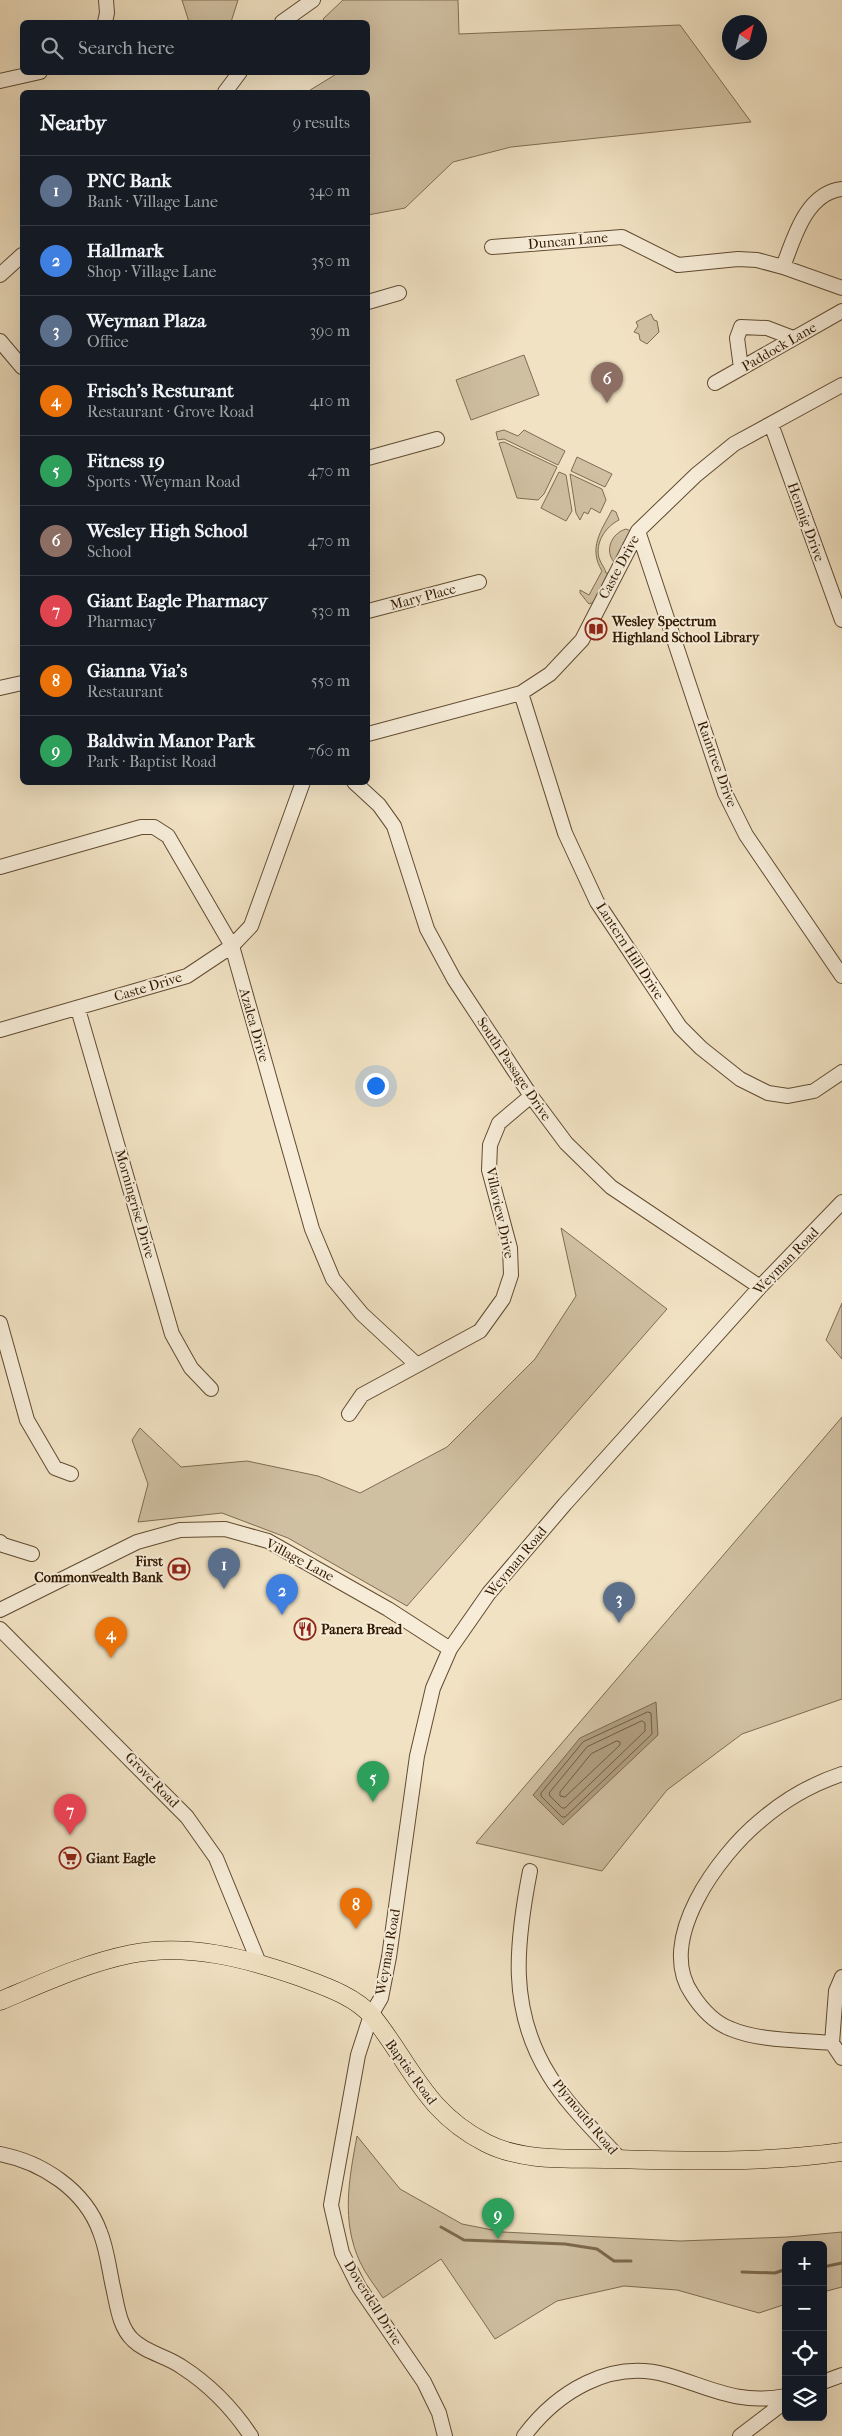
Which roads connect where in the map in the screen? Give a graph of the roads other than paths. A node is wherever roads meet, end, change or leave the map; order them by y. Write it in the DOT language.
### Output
graph roads {
  1 [pos="106,0"];
  2 [pos="312,0"];
  3 [pos="105,20"];
  4 [pos="285,20"];
  5 [pos="27,75"];
  6 [pos="238,75"];
  7 [pos="0,81"];
  8 [pos="226,90"];
  9 [pos="842,189"];
  10 [pos="492,247"];
  11 [pos="20,257"];
  12 [pos="783,266"];
  13 [pos="0,275"];
  14 [pos="842,288"];
  15 [pos="399,293"];
  16 [pos="370,301"];
  17 [pos="842,311"];
  18 [pos="794,338"];
  19 [pos="0,341"];
  20 [pos="20,365"];
  21 [pos="741,368"];
  22 [pos="715,383"];
  23 [pos="842,385"];
  24 [pos="771,424"];
  25 [pos="437,439"];
  26 [pos="370,457"];
  27 [pos="638,530"];
  28 [pos="479,582"];
  29 [pos="370,610"];
  30 [pos="842,620"];
  31 [pos="20,683"];
  32 [pos="0,688"];
  33 [pos="521,693"];
  34 [pos="370,733"];
  35 [pos="301,785"];
  36 [pos="357,785"];
  37 [pos="0,867"];
  38 [pos="232,946"];
  39 [pos="842,976"];
  40 [pos="78,1009"];
  41 [pos="0,1030"];
  42 [pos="842,1072"];
  43 [pos="530,1096"];
  44 [pos="842,1202"];
  45 [pos="760,1288"];
  46 [pos="0,1323"];
  47 [pos="416,1364"];
  48 [pos="210,1389"];
  49 [pos="349,1414"];
  50 [pos="71,1474"];
  51 [pos="0,1542"];
  52 [pos="32,1554"];
  53 [pos="0,1610"];
  54 [pos="0,1629"];
  55 [pos="450,1649"];
  56 [pos="842,1774"];
  57 [pos="530,1871"];
  58 [pos="259,1962"];
  59 [pos="842,1977"];
  60 [pos="0,2001"];
  61 [pos="372,2015"];
  62 [pos="832,2042"];
  63 [pos="842,2058"];
  64 [pos="842,2152"];
  65 [pos="0,2154"];
  66 [pos="620,2159"];
  67 [pos="842,2375"];
  68 [pos="827,2381"];
  69 [pos="782,2397"];
  70 [pos="782,2404"];
  71 [pos="251,2436"];
  72 [pos="445,2436"];
  73 [pos="524,2436"];
  74 [pos="740,2436"];
  1 -- 3 [label="street"];
  2 -- 4 [label="street"];
  5 -- 7 [label="street"];
  6 -- 8 [label="street"];
  9 -- 12 [label="street"];
  10 -- 12 [label="street, Duncan Lane"];
  11 -- 13 [label="street"];
  12 -- 14 [label="street, Duncan Lane"];
  15 -- 16 [label="street"];
  17 -- 18 [label="street, Paddock Lane"];
  18 -- 21 [label="street, Paddock Lane"];
  18 -- 21 [label="street"];
  19 -- 20 [label="street"];
  21 -- 22 [label="street, Paddock Lane"];
  23 -- 24 [label="street, Caste Drive"];
  24 -- 27 [label="street, Caste Drive"];
  24 -- 30 [label="street, Hennig Drive"];
  25 -- 26 [label="street"];
  27 -- 33 [label="street, Caste Drive"];
  27 -- 39 [label="street, Raintree Drive"];
  28 -- 29 [label="street, Mary Place"];
  31 -- 32 [label="street"];
  33 -- 34 [label="street, Caste Drive"];
  33 -- 42 [label="street, Lantern Hill Drive"];
  35 -- 38 [label="street, Caste Drive"];
  36 -- 43 [label="street, South Passage Drive"];
  37 -- 38 [label="street, Azalea Drive"];
  38 -- 40 [label="street, Caste Drive"];
  38 -- 47 [label="street, Azalea Drive"];
  40 -- 41 [label="street, Caste Drive"];
  40 -- 48 [label="street, Morningrise Drive"];
  43 -- 45 [label="street, South Passage Drive"];
  43 -- 47 [label="street, Villaview Drive"];
  44 -- 45 [label="street, Weyman Road"];
  45 -- 55 [label="street, Weyman Road"];
  46 -- 50 [label="street"];
  47 -- 49 [label="street, Villaview Drive"];
  51 -- 52 [label="street"];
  53 -- 55 [label="street, Village Lane"];
  54 -- 58 [label="street, Grove Road"];
  55 -- 61 [label="street, Weyman Road"];
  56 -- 62 [label="street"];
  57 -- 66 [label="street, Plymouth Road"];
  58 -- 60 [label="main road, Baptist Road"];
  58 -- 61 [label="main road, Baptist Road"];
  59 -- 62 [label="street"];
  61 -- 66 [label="main road, Baptist Road"];
  61 -- 72 [label="street, Doverdell Drive"];
  62 -- 63 [label="street"];
  64 -- 66 [label="main road, Baptist Road"];
  65 -- 71 [label="street"];
  67 -- 68 [label="street"];
  69 -- 73 [label="street"];
  70 -- 74 [label="street"];
}
